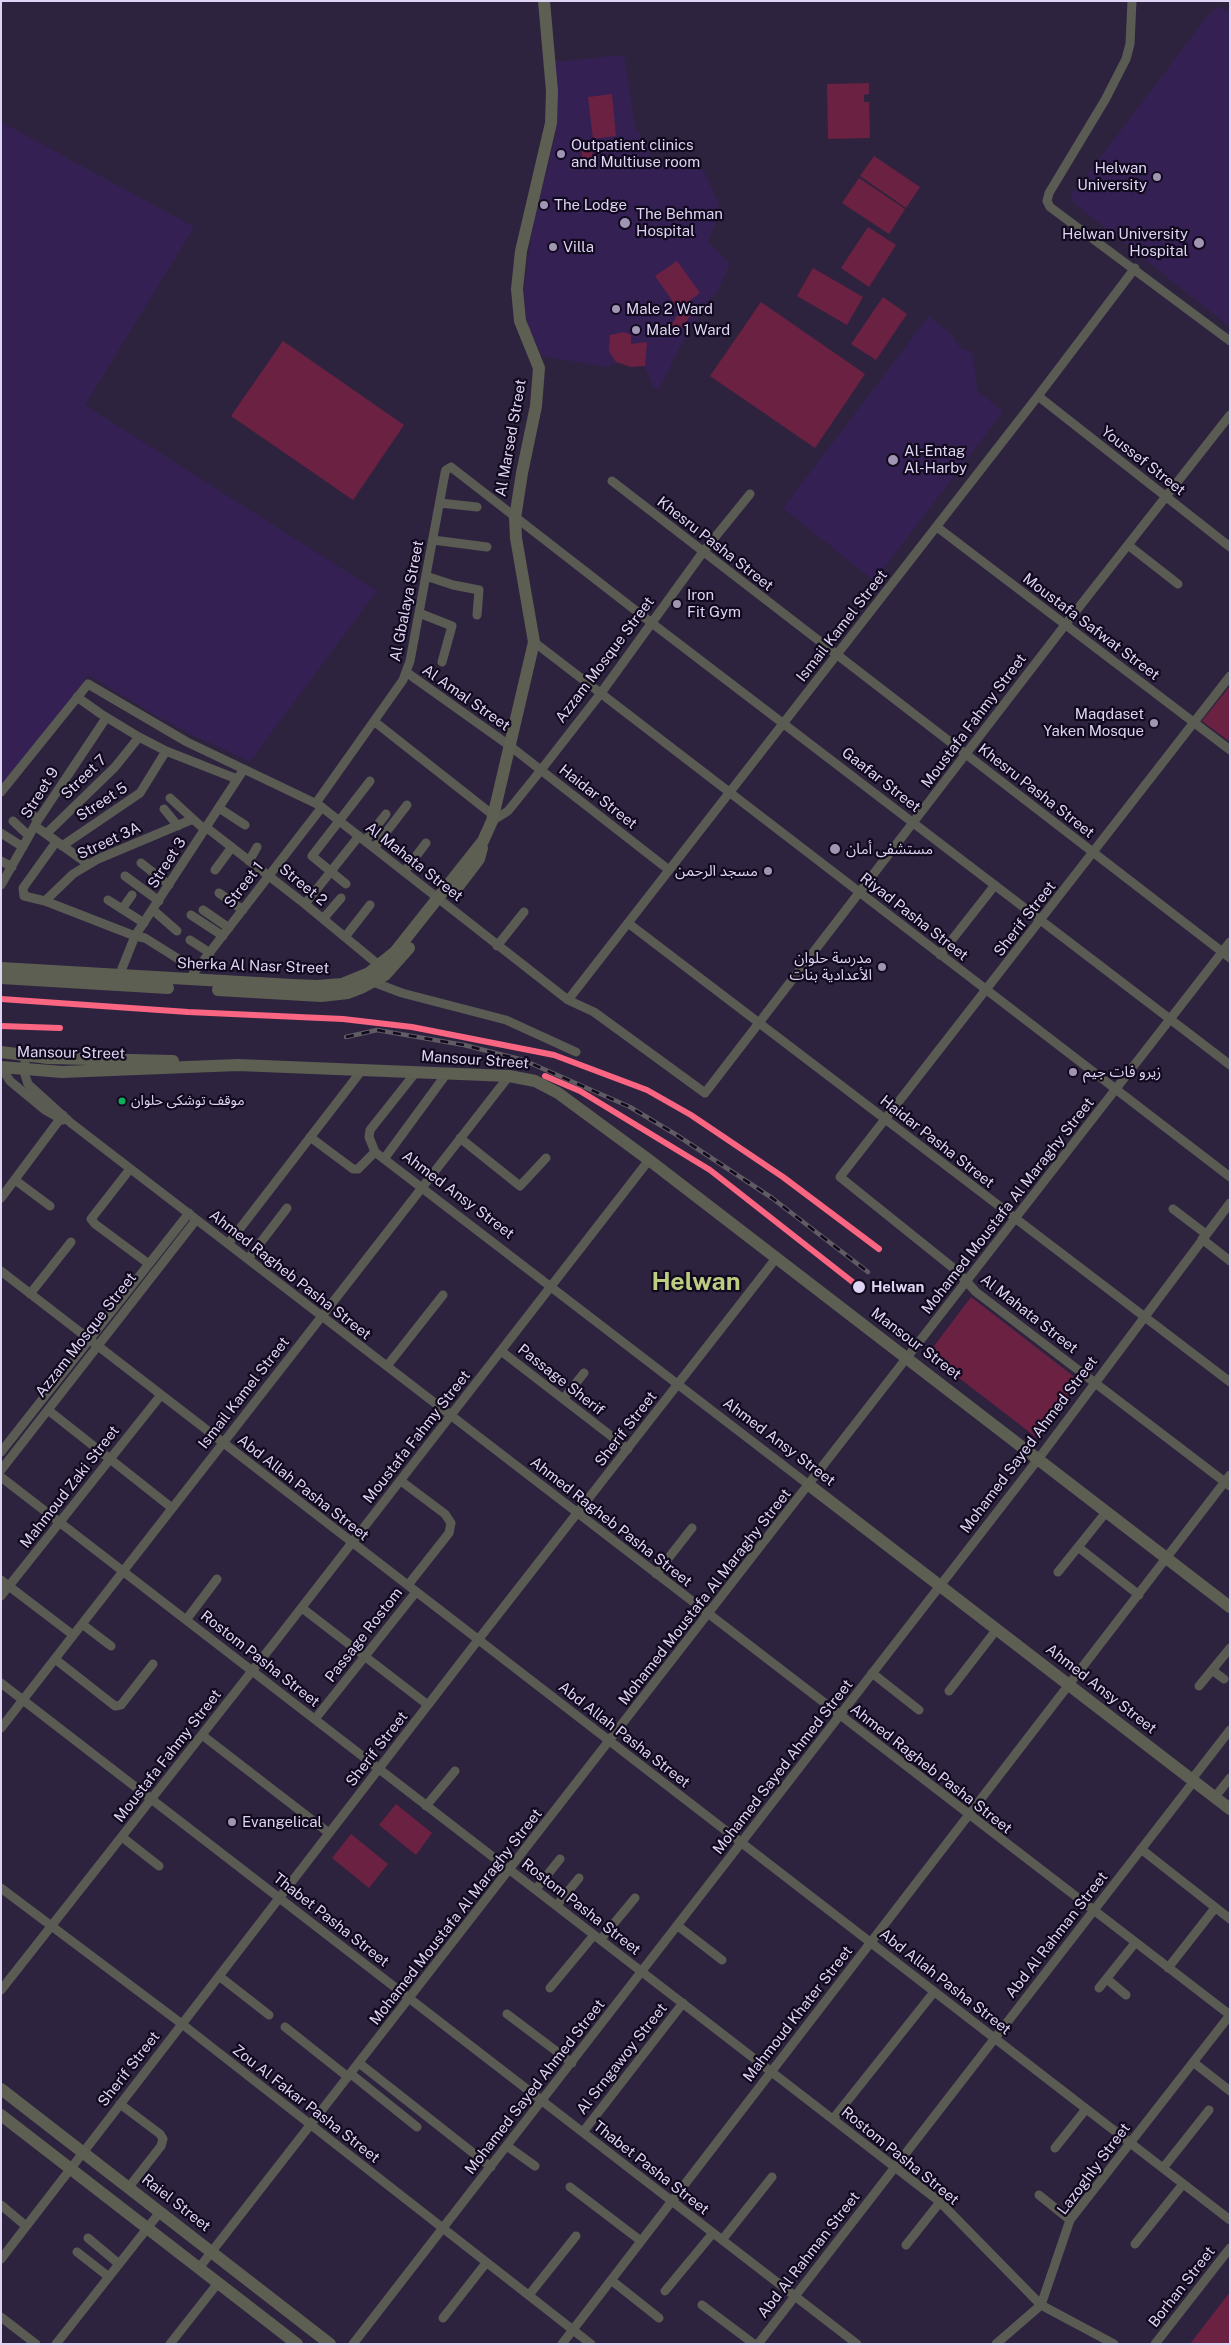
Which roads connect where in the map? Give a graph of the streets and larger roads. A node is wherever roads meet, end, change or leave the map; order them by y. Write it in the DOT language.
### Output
graph roads {
  1 [pos="544,1"];
  2 [pos="1132,1"];
  3 [pos="1135,268"];
  4 [pos="1230,341"];
  5 [pos="1038,396"];
  6 [pos="1230,415"];
  7 [pos="449,467"];
  8 [pos="612,481"];
  9 [pos="750,494"];
  10 [pos="1166,497"];
  11 [pos="440,502"];
  12 [pos="476,507"];
  13 [pos="515,518"];
  14 [pos="936,527"];
  15 [pos="433,540"];
  16 [pos="1128,545"];
  17 [pos="487,547"];
  18 [pos="1230,547"];
  19 [pos="703,552"];
  20 [pos="426,576"];
  21 [pos="1178,584"];
  22 [pos="419,613"];
  23 [pos="477,614"];
  24 [pos="653,624"];
  25 [pos="1064,625"];
  26 [pos="534,642"];
  27 [pos="836,655"];
  28 [pos="442,662"];
  29 [pos="406,672"];
  30 [pos="1230,676"];
  31 [pos="601,693"];
  32 [pos="78,697"];
  33 [pos="106,718"];
  34 [pos="375,722"];
  35 [pos="1194,722"];
  36 [pos="784,723"];
  37 [pos="139,737"];
  38 [pos="510,746"];
  39 [pos="166,750"];
  40 [pos="1230,750"];
  41 [pos="966,754"];
  42 [pos="244,769"];
  43 [pos="541,770"];
  44 [pos="237,779"];
  45 [pos="370,782"];
  46 [pos="1,792"];
  47 [pos="730,792"];
  48 [pos="170,798"];
  49 [pos="319,805"];
  50 [pos="407,805"];
  51 [pos="219,808"];
  52 [pos="26,809"];
  53 [pos="164,809"];
  54 [pos="386,814"];
  55 [pos="493,818"];
  56 [pos="193,819"];
  57 [pos="338,820"];
  58 [pos="12,821"];
  59 [pos="37,823"];
  60 [pos="914,823"];
  61 [pos="245,825"];
  62 [pos="178,826"];
  63 [pos="206,829"];
  64 [pos="1,833"];
  65 [pos="46,834"];
  66 [pos="29,836"];
  67 [pos="362,838"];
  68 [pos="483,841"];
  69 [pos="426,843"];
  70 [pos="59,844"];
  71 [pos="23,847"];
  72 [pos="232,847"];
  73 [pos="258,847"];
  74 [pos="374,848"];
  75 [pos="1093,852"];
  76 [pos="1,861"];
  77 [pos="249,861"];
  78 [pos="141,863"];
  79 [pos="88,864"];
  80 [pos="12,867"];
  81 [pos="215,870"];
  82 [pos="669,870"];
  83 [pos="330,872"];
  84 [pos="404,872"];
  85 [pos="124,876"];
  86 [pos="269,876"];
  87 [pos="346,884"];
  88 [pos="1,885"];
  89 [pos="169,885"];
  90 [pos="995,885"];
  91 [pos="219,893"];
  92 [pos="860,893"];
  93 [pos="132,895"];
  94 [pos="341,898"];
  95 [pos="108,900"];
  96 [pos="45,901"];
  97 [pos="159,901"];
  98 [pos="442,901"];
  99 [pos="305,904"];
  100 [pos="370,906"];
  101 [pos="122,909"];
  102 [pos="153,910"];
  103 [pos="203,910"];
  104 [pos="243,910"];
  105 [pos="524,912"];
  106 [pos="191,915"];
  107 [pos="323,919"];
  108 [pos="1041,920"];
  109 [pos="144,923"];
  110 [pos="628,923"];
  111 [pos="229,928"];
  112 [pos="177,931"];
  113 [pos="135,936"];
  114 [pos="223,936"];
  115 [pos="345,937"];
  116 [pos="190,940"];
  117 [pos="1230,942"];
  118 [pos="497,946"];
  119 [pos="210,953"];
  120 [pos="940,955"];
  121 [pos="1226,955"];
  122 [pos="380,966"];
  123 [pos="1,968"];
  124 [pos="192,975"];
  125 [pos="119,976"];
  126 [pos="1,978"];
  127 [pos="373,982"];
  128 [pos="986,991"];
  129 [pos="568,1000"];
  130 [pos="1170,1019"];
  131 [pos="760,1022"];
  132 [pos="1,1052"];
  133 [pos="576,1052"];
  134 [pos="25,1056"];
  135 [pos="1,1063"];
  136 [pos="200,1065"];
  137 [pos="1230,1065"];
  138 [pos="1,1067"];
  139 [pos="24,1069"];
  140 [pos="362,1070"];
  141 [pos="416,1072"];
  142 [pos="446,1073"];
  143 [pos="509,1076"];
  144 [pos="1115,1090"];
  145 [pos="705,1093"];
  146 [pos="61,1117"];
  147 [pos="885,1119"];
  148 [pos="310,1137"];
  149 [pos="460,1138"];
  150 [pos="375,1152"];
  151 [pos="384,1158"];
  152 [pos="546,1158"];
  153 [pos="649,1160"];
  154 [pos="130,1168"];
  155 [pos="840,1177"];
  156 [pos="1230,1178"];
  157 [pos="15,1180"];
  158 [pos="422,1187"];
  159 [pos="1,1198"];
  160 [pos="1230,1203"];
  161 [pos="50,1206"];
  162 [pos="286,1208"];
  163 [pos="1173,1209"];
  164 [pos="188,1214"];
  165 [pos="1013,1218"];
  166 [pos="196,1220"];
  167 [pos="1204,1237"];
  168 [pos="71,1242"];
  169 [pos="228,1244"];
  170 [pos="777,1257"];
  171 [pos="248,1259"];
  172 [pos="1230,1261"];
  173 [pos="149,1264"];
  174 [pos="1,1272"];
  175 [pos="966,1282"];
  176 [pos="551,1286"];
  177 [pos="30,1294"];
  178 [pos="443,1295"];
  179 [pos="322,1316"];
  180 [pos="1144,1317"];
  181 [pos="89,1340"];
  182 [pos="97,1346"];
  183 [pos="501,1351"];
  184 [pos="908,1358"];
  185 [pos="387,1366"];
  186 [pos="584,1372"];
  187 [pos="1230,1382"];
  188 [pos="1095,1383"];
  189 [pos="678,1385"];
  190 [pos="160,1395"];
  191 [pos="563,1399"];
  192 [pos="48,1410"];
  193 [pos="451,1416"];
  194 [pos="223,1443"];
  195 [pos="628,1450"];
  196 [pos="1,1452"];
  197 [pos="1038,1458"];
  198 [pos="110,1459"];
  199 [pos="1,1470"];
  200 [pos="1,1477"];
  201 [pos="401,1481"];
  202 [pos="1228,1481"];
  203 [pos="809,1485"];
  204 [pos="172,1508"];
  205 [pos="1107,1511"];
  206 [pos="576,1514"];
  207 [pos="59,1522"];
  208 [pos="692,1528"];
  209 [pos="352,1542"];
  210 [pos="1078,1547"];
  211 [pos="1167,1559"];
  212 [pos="123,1572"];
  213 [pos="1058,1572"];
  214 [pos="656,1574"];
  215 [pos="217,1579"];
  216 [pos="1,1580"];
  217 [pos="408,1585"];
  218 [pos="939,1585"];
  219 [pos="10,1586"];
  220 [pos="416,1592"];
  221 [pos="1139,1595"];
  222 [pos="1,1596"];
  223 [pos="1228,1602"];
  224 [pos="302,1608"];
  225 [pos="708,1615"];
  226 [pos="186,1620"];
  227 [pos="82,1624"];
  228 [pos="997,1629"];
  229 [pos="73,1635"];
  230 [pos="478,1640"];
  231 [pos="111,1646"];
  232 [pos="1230,1648"];
  233 [pos="365,1656"];
  234 [pos="55,1659"];
  235 [pos="153,1664"];
  236 [pos="1212,1670"];
  237 [pos="252,1671"];
  238 [pos="872,1673"];
  239 [pos="1224,1679"];
  240 [pos="1,1683"];
  241 [pos="1070,1685"];
  242 [pos="1199,1686"];
  243 [pos="949,1692"];
  244 [pos="23,1700"];
  245 [pos="428,1705"];
  246 [pos="919,1710"];
  247 [pos="839,1716"];
  248 [pos="315,1720"];
  249 [pos="1,1728"];
  250 [pos="1230,1730"];
  251 [pos="202,1735"];
  252 [pos="610,1742"];
  253 [pos="379,1769"];
  254 [pos="455,1771"];
  255 [pos="1230,1778"];
  256 [pos="1193,1780"];
  257 [pos="1215,1797"];
  258 [pos="152,1799"];
  259 [pos="426,1806"];
  260 [pos="1230,1809"];
  261 [pos="969,1816"];
  262 [pos="329,1832"];
  263 [pos="122,1837"];
  264 [pos="742,1843"];
  265 [pos="1141,1849"];
  266 [pos="560,1859"];
  267 [pos="159,1866"];
  268 [pos="510,1869"];
  269 [pos="579,1878"];
  270 [pos="1,1888"];
  271 [pos="536,1889"];
  272 [pos="278,1897"];
  273 [pos="635,1898"];
  274 [pos="557,1905"];
  275 [pos="1215,1908"];
  276 [pos="1094,1910"];
  277 [pos="1230,1919"];
  278 [pos="52,1926"];
  279 [pos="678,1926"];
  280 [pos="597,1937"];
  281 [pos="871,1943"];
  282 [pos="1135,1943"];
  283 [pos="722,1960"];
  284 [pos="1168,1968"];
  285 [pos="642,1971"];
  286 [pos="219,1976"];
  287 [pos="1107,1979"];
  288 [pos="550,1988"];
  289 [pos="1099,1988"];
  290 [pos="1,1990"];
  291 [pos="934,1992"];
  292 [pos="1126,1995"];
  293 [pos="410,1998"];
  294 [pos="683,2003"];
  295 [pos="507,2014"];
  296 [pos="1230,2015"];
  297 [pos="269,2016"];
  298 [pos="182,2024"];
  299 [pos="285,2027"];
  300 [pos="995,2038"];
  301 [pos="1193,2062"];
  302 [pos="359,2063"];
  303 [pos="572,2063"];
  304 [pos="771,2071"];
  305 [pos="350,2076"];
  306 [pos="1,2089"];
  307 [pos="1230,2091"];
  308 [pos="542,2101"];
  309 [pos="120,2104"];
  310 [pos="1086,2109"];
  311 [pos="1209,2110"];
  312 [pos="1,2115"];
  313 [pos="834,2119"];
  314 [pos="311,2125"];
  315 [pos="417,2127"];
  316 [pos="582,2132"];
  317 [pos="1130,2143"];
  318 [pos="507,2146"];
  319 [pos="1055,2148"];
  320 [pos="83,2152"];
  321 [pos="535,2166"];
  322 [pos="491,2167"];
  323 [pos="895,2167"];
  324 [pos="70,2168"];
  325 [pos="1163,2168"];
  326 [pos="772,2177"];
  327 [pos="1183,2184"];
  328 [pos="129,2187"];
  329 [pos="570,2187"];
  330 [pos="1038,2196"];
  331 [pos="672,2201"];
  332 [pos="940,2202"];
  333 [pos="1,2205"];
  334 [pos="160,2212"];
  335 [pos="1070,2220"];
  336 [pos="1230,2220"];
  337 [pos="26,2226"];
  338 [pos="147,2228"];
  339 [pos="443,2229"];
  340 [pos="713,2233"];
  341 [pos="576,2236"];
  342 [pos="88,2238"];
  343 [pos="722,2240"];
  344 [pos="641,2242"];
  345 [pos="1135,2244"];
  346 [pos="906,2245"];
  347 [pos="1230,2248"];
  348 [pos="77,2252"];
  349 [pos="212,2252"];
  350 [pos="1,2259"];
  351 [pos="486,2263"];
  352 [pos="119,2264"];
  353 [pos="199,2268"];
  354 [pos="108,2277"];
  355 [pos="611,2280"];
  356 [pos="218,2283"];
  357 [pos="665,2291"];
  358 [pos="528,2295"];
  359 [pos="795,2296"];
  360 [pos="702,2305"];
  361 [pos="1041,2305"];
  362 [pos="1,2317"];
  363 [pos="443,2318"];
  364 [pos="659,2318"];
  365 [pos="573,2329"];
  366 [pos="174,2343"];
  367 [pos="36,2344"];
  368 [pos="56,2344"];
  369 [pos="297,2344"];
  370 [pos="330,2344"];
  371 [pos="353,2344"];
  372 [pos="562,2344"];
  373 [pos="592,2344"];
  374 [pos="754,2344"];
  375 [pos="758,2344"];
  376 [pos="857,2344"];
  377 [pos="996,2344"];
  378 [pos="1114,2344"];
  379 [pos="1155,2344"];
  1 -- 13 [label="street, Al Marsed Street"];
  2 -- 3 [label="street"];
  3 -- 4 [label="street"];
  3 -- 5 [label="street, Ismail Kamel Street"];
  5 -- 10 [label="street, Youssef Street"];
  5 -- 14 [label="street, Ismail Kamel Street"];
  6 -- 10 [label="street, Moustafa Fahmy Street"];
  7 -- 11 [label="street, Al Gbalaya Street"];
  7 -- 13 [label="street, Gaafar Street"];
  8 -- 19 [label="street, Khesru Pasha Street"];
  9 -- 19 [label="street, Azzam Mosque Street"];
  10 -- 16 [label="street, Moustafa Fahmy Street"];
  10 -- 18 [label="street, Youssef Street"];
  11 -- 12 [label="street"];
  11 -- 15 [label="street, Al Gbalaya Street"];
  13 -- 24 [label="street, Gaafar Street"];
  13 -- 26 [label="street, Al Marsed Street"];
  14 -- 25 [label="street, Moustafa Safwat Street"];
  14 -- 27 [label="street, Ismail Kamel Street"];
  15 -- 17 [label="street"];
  15 -- 20 [label="street, Al Gbalaya Street"];
  16 -- 21 [label="street"];
  16 -- 25 [label="street, Moustafa Fahmy Street"];
  19 -- 24 [label="street, Azzam Mosque Street"];
  19 -- 27 [label="street, Khesru Pasha Street"];
  20 -- 22 [label="street, Al Gbalaya Street"];
  20 -- 23 [label="street"];
  22 -- 28 [label="street"];
  22 -- 29 [label="street, Al Gbalaya Street"];
  24 -- 31 [label="street, Azzam Mosque Street"];
  24 -- 36 [label="street, Gaafar Street"];
  25 -- 35 [label="street, Moustafa Safwat Street"];
  25 -- 41 [label="street, Moustafa Fahmy Street"];
  26 -- 31 [label="street, Riyad Pasha Street"];
  26 -- 38 [label="street, Al Marsed Street"];
  27 -- 36 [label="street, Ismail Kamel Street"];
  27 -- 41 [label="street, Khesru Pasha Street"];
  29 -- 34 [label="street, Al Gbalaya Street"];
  29 -- 38 [label="street, Al Amal Street"];
  30 -- 35 [label="street, Sherif Street"];
  31 -- 43 [label="street, Azzam Mosque Street"];
  31 -- 47 [label="street, Riyad Pasha Street"];
  32 -- 33 [label="street"];
  32 -- 42 [label="street, Al Mahata Street"];
  32 -- 46 [label="street"];
  33 -- 37 [label="street"];
  33 -- 59 [label="street, Street 9"];
  34 -- 49 [label="street, Al Gbalaya Street"];
  34 -- 55 [label="street"];
  35 -- 40 [label="street, Moustafa Safwat Street"];
  35 -- 75 [label="street, Sherif Street"];
  36 -- 47 [label="street, Ismail Kamel Street"];
  36 -- 60 [label="street, Gaafar Street"];
  37 -- 39 [label="street"];
  37 -- 65 [label="street, Street 7"];
  38 -- 43 [label="street, Haidar Street"];
  38 -- 55 [label="street, Al Marsed Street"];
  39 -- 44 [label="street"];
  39 -- 70 [label="street, Street 5"];
  41 -- 60 [label="street, Moustafa Fahmy Street"];
  41 -- 75 [label="street, Khesru Pasha Street"];
  42 -- 44 [label="street, Street 3"];
  42 -- 49 [label="street, Al Mahata Street"];
  43 -- 55 [label="street, Azzam Mosque Street"];
  43 -- 82 [label="street, Haidar Street"];
  44 -- 51 [label="street, Street 3"];
  45 -- 57 [label="street"];
  47 -- 82 [label="street, Ismail Kamel Street"];
  47 -- 92 [label="street, Riyad Pasha Street"];
  48 -- 56 [label="street, Street 2"];
  49 -- 57 [label="street, Al Mahata Street"];
  49 -- 86 [label="street, Street 1"];
  50 -- 74 [label="street"];
  51 -- 61 [label="street"];
  51 -- 63 [label="street, Street 3"];
  52 -- 59 [label="street"];
  53 -- 62 [label="street"];
  54 -- 67 [label="street"];
  55 -- 68 [label="street, Azzam Mosque Street"];
  56 -- 62 [label="street, Street 3A"];
  56 -- 63 [label="street, Street 2"];
  57 -- 67 [label="street, Al Mahata Street"];
  57 -- 83 [label="street"];
  58 -- 66 [label="street"];
  59 -- 65 [label="street"];
  59 -- 66 [label="street, Street 9"];
  60 -- 90 [label="street, Gaafar Street"];
  60 -- 92 [label="street, Moustafa Fahmy Street"];
  62 -- 79 [label="street, Street 3A"];
  63 -- 72 [label="street, Street 2"];
  63 -- 89 [label="street, Street 3"];
  64 -- 71 [label="street"];
  65 -- 70 [label="street"];
  66 -- 71 [label="street, Street 9"];
  67 -- 74 [label="street, Al Mahata Street"];
  67 -- 83 [label="street"];
  68 -- 98 [label="street, Sherka Al Nasr Street"];
  69 -- 84 [label="street"];
  70 -- 79 [label="street"];
  70 -- 96 [label="street, Street 5"];
  71 -- 80 [label="street, Street 9"];
  72 -- 77 [label="street, Street 2"];
  72 -- 81 [label="street"];
  73 -- 77 [label="street"];
  74 -- 84 [label="street, Al Mahata Street"];
  75 -- 108 [label="street, Sherif Street"];
  75 -- 121 [label="street, Khesru Pasha Street"];
  76 -- 80 [label="street"];
  77 -- 86 [label="street, Street 2"];
  78 -- 89 [label="street"];
  79 -- 96 [label="street, Street 3A"];
  80 -- 88 [label="street, Street 9"];
  82 -- 110 [label="street, Ismail Kamel Street"];
  83 -- 87 [label="street"];
  83 -- 99 [label="street"];
  84 -- 98 [label="street, Al Mahata Street"];
  85 -- 97 [label="street"];
  86 -- 99 [label="street, Street 2"];
  86 -- 104 [label="street, Street 1"];
  89 -- 97 [label="street, Street 3"];
  90 -- 108 [label="street, Gaafar Street"];
  90 -- 120 [label="street"];
  91 -- 104 [label="street"];
  92 -- 120 [label="street, Riyad Pasha Street"];
  92 -- 131 [label="street, Moustafa Fahmy Street"];
  93 -- 101 [label="street"];
  94 -- 107 [label="street"];
  95 -- 101 [label="street"];
  96 -- 113 [label="street"];
  97 -- 102 [label="street, Street 3"];
  98 -- 118 [label="street, Al Mahata Street"];
  98 -- 122 [label="street, Sherka Al Nasr Street"];
  98 -- 127 [label="street, Sherka Al Nasr Street"];
  99 -- 107 [label="street, Street 2"];
  100 -- 115 [label="street"];
  101 -- 109 [label="street"];
  102 -- 109 [label="street, Street 3"];
  102 -- 112 [label="street"];
  103 -- 111 [label="street"];
  104 -- 111 [label="street, Street 1"];
  105 -- 118 [label="street"];
  106 -- 114 [label="street"];
  107 -- 115 [label="street, Street 2"];
  108 -- 128 [label="street, Sherif Street"];
  108 -- 130 [label="street, Gaafar Street"];
  109 -- 113 [label="street, Street 3"];
  110 -- 129 [label="street, Ismail Kamel Street"];
  110 -- 131 [label="street, Haidar Pasha Street"];
  111 -- 114 [label="street, Street 1"];
  113 -- 124 [label="street"];
  113 -- 125 [label="street, Street 3"];
  114 -- 119 [label="street, Street 1"];
  115 -- 122 [label="street, Street 2"];
  116 -- 119 [label="street"];
  117 -- 121 [label="street, Mohamed Moustafa Al Maraghy Street"];
  118 -- 129 [label="street, Al Mahata Street"];
  119 -- 124 [label="street, Street 1"];
  120 -- 128 [label="street, Riyad Pasha Street"];
  121 -- 130 [label="street, Mohamed Moustafa Al Maraghy Street"];
  122 -- 124 [label="street, Sherka Al Nasr Street"];
  123 -- 125 [label="street, Sherka Al Nasr Street"];
  124 -- 125 [label="street, Sherka Al Nasr Street"];
  126 -- 127 [label="street, Sherka Al Nasr Street"];
  127 -- 133 [label="street"];
  128 -- 144 [label="street, Riyad Pasha Street"];
  128 -- 147 [label="street, Sherif Street"];
  129 -- 145 [label="street, Al Mahata Street"];
  130 -- 137 [label="street, Gaafar Street"];
  130 -- 144 [label="street, Mohamed Moustafa Al Maraghy Street"];
  131 -- 145 [label="street, Moustafa Fahmy Street"];
  131 -- 147 [label="street, Haidar Pasha Street"];
  132 -- 134 [label="street, Mansour Street"];
  132 -- 135 [label="street"];
  134 -- 136 [label="street, Mansour Street"];
  134 -- 139 [label="street"];
  136 -- 139 [label="street, Mansour Street"];
  136 -- 140 [label="street, Mansour Street"];
  138 -- 139 [label="street, Mansour Street"];
  138 -- 146 [label="street, Ahmed Ragheb Pasha Street"];
  139 -- 146 [label="street, Ahmed Ragheb Pasha Street"];
  140 -- 141 [label="street, Mansour Street"];
  140 -- 148 [label="street"];
  141 -- 142 [label="street, Mansour Street"];
  141 -- 150 [label="street"];
  142 -- 143 [label="street, Mansour Street"];
  142 -- 151 [label="street"];
  143 -- 149 [label="street, Ismail Kamel Street"];
  143 -- 153 [label="street, Mansour Street"];
  144 -- 156 [label="street, Riyad Pasha Street"];
  144 -- 165 [label="street, Mohamed Moustafa Al Maraghy Street"];
  146 -- 154 [label="street, Ahmed Ragheb Pasha Street"];
  146 -- 157 [label="street"];
  147 -- 155 [label="street, Sherif Street"];
  147 -- 165 [label="street, Haidar Pasha Street"];
  148 -- 150 [label="street"];
  148 -- 169 [label="street"];
  149 -- 152 [label="street"];
  149 -- 158 [label="street, Ismail Kamel Street"];
  150 -- 151 [label="street, Ahmed Ansy Street"];
  151 -- 158 [label="street, Ahmed Ansy Street"];
  153 -- 170 [label="street, Mansour Street"];
  153 -- 176 [label="street, Moustafa Fahmy Street"];
  154 -- 164 [label="street, Ahmed Ragheb Pasha Street"];
  154 -- 173 [label="street"];
  155 -- 175 [label="street, Al Mahata Street"];
  157 -- 159 [label="street"];
  157 -- 161 [label="street"];
  158 -- 176 [label="street, Ahmed Ansy Street"];
  158 -- 179 [label="street, Ismail Kamel Street"];
  160 -- 167 [label="street, Mohamed Sayed Ahmed Street"];
  162 -- 171 [label="street"];
  163 -- 167 [label="street"];
  164 -- 166 [label="street, Ahmed Ragheb Pasha Street"];
  164 -- 173 [label="street, Azzam Mosque Street"];
  165 -- 175 [label="street, Mohamed Moustafa Al Maraghy Street"];
  165 -- 180 [label="street, Haidar Pasha Street"];
  166 -- 169 [label="street, Ahmed Ragheb Pasha Street"];
  166 -- 182 [label="street, Azzam Mosque Street"];
  167 -- 172 [label="street"];
  167 -- 180 [label="street, Mohamed Sayed Ahmed Street"];
  168 -- 177 [label="street"];
  169 -- 171 [label="street, Ahmed Ragheb Pasha Street"];
  170 -- 184 [label="street, Mansour Street"];
  170 -- 189 [label="street, Sherif Street"];
  171 -- 179 [label="street, Ahmed Ragheb Pasha Street"];
  173 -- 181 [label="street, Azzam Mosque Street"];
  174 -- 177 [label="street, Abd Allah Pasha Street"];
  175 -- 184 [label="street, Mohamed Moustafa Al Maraghy Street"];
  175 -- 188 [label="street, Al Mahata Street"];
  176 -- 183 [label="street, Moustafa Fahmy Street"];
  176 -- 189 [label="street, Ahmed Ansy Street"];
  177 -- 181 [label="street, Abd Allah Pasha Street"];
  178 -- 185 [label="street"];
  179 -- 185 [label="street, Ahmed Ragheb Pasha Street"];
  179 -- 194 [label="street, Ismail Kamel Street"];
  180 -- 187 [label="street, Haidar Pasha Street"];
  180 -- 188 [label="street, Mohamed Sayed Ahmed Street"];
  181 -- 182 [label="street, Abd Allah Pasha Street"];
  181 -- 196 [label="street, Azzam Mosque Street"];
  182 -- 190 [label="street, Abd Allah Pasha Street"];
  182 -- 192 [label="street, Azzam Mosque Street"];
  183 -- 191 [label="street, Passage Sherif"];
  183 -- 193 [label="street, Moustafa Fahmy Street"];
  184 -- 197 [label="street, Mansour Street"];
  184 -- 203 [label="street, Mohamed Moustafa Al Maraghy Street"];
  185 -- 193 [label="street, Ahmed Ragheb Pasha Street"];
  186 -- 191 [label="street"];
  188 -- 197 [label="street, Mohamed Sayed Ahmed Street"];
  188 -- 202 [label="street, Al Mahata Street"];
  189 -- 195 [label="street, Sherif Street"];
  189 -- 203 [label="street, Ahmed Ansy Street"];
  190 -- 194 [label="street, Abd Allah Pasha Street"];
  190 -- 198 [label="street, Mahmoud Zaki Street"];
  191 -- 195 [label="street, Passage Sherif"];
  192 -- 198 [label="street"];
  192 -- 199 [label="street, Azzam Mosque Street"];
  193 -- 201 [label="street, Moustafa Fahmy Street"];
  193 -- 206 [label="street, Ahmed Ragheb Pasha Street"];
  194 -- 204 [label="street, Ismail Kamel Street"];
  194 -- 209 [label="street, Abd Allah Pasha Street"];
  195 -- 206 [label="street, Sherif Street"];
  197 -- 205 [label="street, Mansour Street"];
  197 -- 218 [label="street, Mohamed Sayed Ahmed Street"];
  198 -- 204 [label="street"];
  198 -- 207 [label="street, Mahmoud Zaki Street"];
  200 -- 207 [label="street, Rostom Pasha Street"];
  201 -- 209 [label="street, Moustafa Fahmy Street"];
  201 -- 217 [label="street"];
  202 -- 211 [label="street, Mahmoud Khater Street"];
  203 -- 218 [label="street, Ahmed Ansy Street"];
  203 -- 225 [label="street, Mohamed Moustafa Al Maraghy Street"];
  204 -- 212 [label="street, Ismail Kamel Street"];
  205 -- 210 [label="street"];
  205 -- 211 [label="street, Mansour Street"];
  206 -- 214 [label="street, Ahmed Ragheb Pasha Street"];
  206 -- 230 [label="street, Sherif Street"];
  207 -- 212 [label="street, Rostom Pasha Street"];
  207 -- 219 [label="street, Mahmoud Zaki Street"];
  208 -- 214 [label="street"];
  209 -- 217 [label="street, Abd Allah Pasha Street"];
  209 -- 224 [label="street, Moustafa Fahmy Street"];
  210 -- 213 [label="street"];
  210 -- 221 [label="street"];
  211 -- 221 [label="street, Mahmoud Khater Street"];
  211 -- 223 [label="street, Mansour Street"];
  212 -- 226 [label="street, Rostom Pasha Street"];
  212 -- 227 [label="street, Ismail Kamel Street"];
  214 -- 225 [label="street, Ahmed Ragheb Pasha Street"];
  215 -- 226 [label="street"];
  216 -- 219 [label="street"];
  217 -- 220 [label="street, Abd Allah Pasha Street"];
  218 -- 228 [label="street, Ahmed Ansy Street"];
  218 -- 238 [label="street, Mohamed Sayed Ahmed Street"];
  219 -- 222 [label="street, Mahmoud Zaki Street"];
  219 -- 229 [label="street"];
  220 -- 230 [label="street, Abd Allah Pasha Street"];
  220 -- 233 [label="street, Passage Rostom"];
  221 -- 241 [label="street, Mahmoud Khater Street"];
  224 -- 233 [label="street"];
  224 -- 237 [label="street, Moustafa Fahmy Street"];
  225 -- 247 [label="street, Ahmed Ragheb Pasha Street"];
  225 -- 252 [label="street, Mohamed Moustafa Al Maraghy Street"];
  226 -- 237 [label="street, Rostom Pasha Street"];
  227 -- 229 [label="street, Ismail Kamel Street"];
  227 -- 231 [label="street"];
  228 -- 241 [label="street, Ahmed Ansy Street"];
  228 -- 243 [label="street"];
  229 -- 234 [label="street, Ismail Kamel Street"];
  230 -- 245 [label="street, Sherif Street"];
  230 -- 252 [label="street, Abd Allah Pasha Street"];
  232 -- 236 [label="street"];
  233 -- 245 [label="street"];
  233 -- 248 [label="street, Passage Rostom"];
  234 -- 235 [label="street"];
  234 -- 244 [label="street, Ismail Kamel Street"];
  236 -- 239 [label="street"];
  236 -- 242 [label="street"];
  237 -- 248 [label="street, Rostom Pasha Street"];
  237 -- 251 [label="street, Moustafa Fahmy Street"];
  238 -- 246 [label="street"];
  238 -- 247 [label="street, Mohamed Sayed Ahmed Street"];
  240 -- 244 [label="street, Thabet Pasha Street"];
  241 -- 256 [label="street, Ahmed Ansy Street"];
  241 -- 261 [label="street, Mahmoud Khater Street"];
  244 -- 249 [label="street, Ismail Kamel Street"];
  244 -- 258 [label="street, Thabet Pasha Street"];
  245 -- 253 [label="street, Sherif Street"];
  247 -- 261 [label="street, Ahmed Ragheb Pasha Street"];
  247 -- 264 [label="street, Mohamed Sayed Ahmed Street"];
  248 -- 253 [label="street, Rostom Pasha Street"];
  250 -- 256 [label="street, Abd Al Rahman Street"];
  251 -- 258 [label="street, Moustafa Fahmy Street"];
  251 -- 262 [label="street"];
  252 -- 264 [label="street, Abd Allah Pasha Street"];
  252 -- 268 [label="street, Mohamed Moustafa Al Maraghy Street"];
  253 -- 259 [label="street, Rostom Pasha Street"];
  253 -- 262 [label="street, Sherif Street"];
  254 -- 259 [label="street"];
  255 -- 257 [label="street"];
  256 -- 257 [label="street, Ahmed Ansy Street"];
  256 -- 265 [label="street, Abd Al Rahman Street"];
  257 -- 260 [label="street, Ahmed Ansy Street"];
  258 -- 263 [label="street, Moustafa Fahmy Street"];
  258 -- 272 [label="street, Thabet Pasha Street"];
  259 -- 268 [label="street, Rostom Pasha Street"];
  261 -- 276 [label="street, Ahmed Ragheb Pasha Street"];
  261 -- 281 [label="street, Mahmoud Khater Street"];
  262 -- 272 [label="street, Sherif Street"];
  263 -- 267 [label="street"];
  263 -- 278 [label="street, Moustafa Fahmy Street"];
  264 -- 279 [label="street, Mohamed Sayed Ahmed Street"];
  264 -- 281 [label="street, Abd Allah Pasha Street"];
  265 -- 275 [label="street"];
  265 -- 276 [label="street, Abd Al Rahman Street"];
  266 -- 271 [label="street"];
  268 -- 271 [label="street, Rostom Pasha Street"];
  268 -- 293 [label="street, Mohamed Moustafa Al Maraghy Street"];
  269 -- 274 [label="street"];
  270 -- 278 [label="street, Zou Al Fakar Pasha Street"];
  271 -- 274 [label="street, Rostom Pasha Street"];
  272 -- 286 [label="street, Sherif Street"];
  272 -- 293 [label="street, Thabet Pasha Street"];
  273 -- 280 [label="street"];
  274 -- 280 [label="street, Rostom Pasha Street"];
  275 -- 277 [label="street"];
  275 -- 284 [label="street"];
  276 -- 282 [label="street, Ahmed Ragheb Pasha Street"];
  276 -- 300 [label="street, Abd Al Rahman Street"];
  278 -- 290 [label="street, Moustafa Fahmy Street"];
  278 -- 298 [label="street, Zou Al Fakar Pasha Street"];
  279 -- 283 [label="street"];
  279 -- 285 [label="street, Mohamed Sayed Ahmed Street"];
  280 -- 285 [label="street, Rostom Pasha Street"];
  280 -- 288 [label="street"];
  281 -- 291 [label="street, Abd Allah Pasha Street"];
  281 -- 304 [label="street, Mahmoud Khater Street"];
  282 -- 284 [label="street, Ahmed Ragheb Pasha Street"];
  282 -- 287 [label="street"];
  284 -- 296 [label="street, Ahmed Ragheb Pasha Street"];
  285 -- 294 [label="street, Rostom Pasha Street"];
  285 -- 303 [label="street, Mohamed Sayed Ahmed Street"];
  286 -- 297 [label="street"];
  286 -- 298 [label="street, Sherif Street"];
  287 -- 289 [label="street"];
  287 -- 292 [label="street"];
  291 -- 300 [label="street, Abd Allah Pasha Street"];
  291 -- 313 [label="street"];
  293 -- 302 [label="street, Mohamed Moustafa Al Maraghy Street"];
  293 -- 308 [label="street, Thabet Pasha Street"];
  294 -- 304 [label="street, Rostom Pasha Street"];
  294 -- 316 [label="street, Al Srngawoy Street"];
  295 -- 303 [label="street"];
  296 -- 301 [label="street, Lazoghly Street"];
  298 -- 309 [label="street, Sherif Street"];
  298 -- 314 [label="street, Zou Al Fakar Pasha Street"];
  299 -- 305 [label="street"];
  300 -- 310 [label="street, Abd Allah Pasha Street"];
  300 -- 323 [label="street, Abd Al Rahman Street"];
  301 -- 307 [label="street"];
  301 -- 317 [label="street, Lazoghly Street"];
  302 -- 305 [label="street, Mohamed Moustafa Al Maraghy Street"];
  302 -- 322 [label="street"];
  303 -- 308 [label="street, Mohamed Sayed Ahmed Street"];
  304 -- 313 [label="street, Rostom Pasha Street"];
  304 -- 331 [label="street, Mahmoud Khater Street"];
  305 -- 314 [label="street, Mohamed Moustafa Al Maraghy Street"];
  305 -- 315 [label="street"];
  306 -- 320 [label="street, Raiel Street"];
  308 -- 316 [label="street, Thabet Pasha Street"];
  308 -- 318 [label="street, Mohamed Sayed Ahmed Street"];
  309 -- 320 [label="street, Sherif Street"];
  309 -- 328 [label="street"];
  310 -- 317 [label="street, Abd Allah Pasha Street"];
  310 -- 319 [label="street"];
  311 -- 325 [label="street"];
  312 -- 324 [label="street"];
  313 -- 323 [label="street, Rostom Pasha Street"];
  314 -- 339 [label="street, Zou Al Fakar Pasha Street"];
  314 -- 349 [label="street, Mohamed Moustafa Al Maraghy Street"];
  316 -- 331 [label="street, Thabet Pasha Street"];
  317 -- 325 [label="street, Abd Allah Pasha Street"];
  317 -- 335 [label="street, Lazoghly Street"];
  318 -- 321 [label="street"];
  318 -- 322 [label="street, Mohamed Sayed Ahmed Street"];
  320 -- 324 [label="street, Sherif Street"];
  320 -- 328 [label="street, Raiel Street"];
  322 -- 339 [label="street, Mohamed Sayed Ahmed Street"];
  323 -- 332 [label="street, Rostom Pasha Street"];
  323 -- 359 [label="street, Abd Al Rahman Street"];
  324 -- 337 [label="street, Sherif Street"];
  324 -- 338 [label="street"];
  325 -- 327 [label="street, Abd Allah Pasha Street"];
  326 -- 343 [label="street"];
  327 -- 336 [label="street, Abd Allah Pasha Street"];
  327 -- 345 [label="street"];
  328 -- 334 [label="street, Raiel Street"];
  329 -- 344 [label="street"];
  330 -- 335 [label="street"];
  331 -- 340 [label="street, Thabet Pasha Street"];
  331 -- 344 [label="street, Mahmoud Khater Street"];
  332 -- 346 [label="street"];
  332 -- 361 [label="street, Rostom Pasha Street"];
  333 -- 337 [label="street"];
  334 -- 338 [label="street"];
  334 -- 349 [label="street, Raiel Street"];
  335 -- 361 [label="street, Lazoghly Street"];
  337 -- 350 [label="street, Sherif Street"];
  338 -- 352 [label="street"];
  338 -- 353 [label="street"];
  339 -- 351 [label="street, Zou Al Fakar Pasha Street"];
  339 -- 371 [label="street, Mohamed Sayed Ahmed Street"];
  340 -- 343 [label="street, Thabet Pasha Street"];
  340 -- 357 [label="street"];
  341 -- 358 [label="street"];
  342 -- 352 [label="street"];
  343 -- 359 [label="street, Thabet Pasha Street"];
  344 -- 355 [label="street, Mahmoud Khater Street"];
  347 -- 379 [label="street, Borhan Street"];
  348 -- 354 [label="street"];
  349 -- 353 [label="street, Mohamed Moustafa Al Maraghy Street"];
  349 -- 370 [label="street, Raiel Street"];
  351 -- 358 [label="street, Zou Al Fakar Pasha Street"];
  351 -- 363 [label="street"];
  352 -- 354 [label="street"];
  353 -- 356 [label="street"];
  354 -- 368 [label="street"];
  355 -- 364 [label="street"];
  355 -- 365 [label="street, Mahmoud Khater Street"];
  356 -- 366 [label="street"];
  356 -- 369 [label="street"];
  358 -- 365 [label="street, Zou Al Fakar Pasha Street"];
  359 -- 375 [label="street, Abd Al Rahman Street"];
  359 -- 376 [label="street, Thabet Pasha Street"];
  360 -- 374 [label="street"];
  361 -- 377 [label="street"];
  361 -- 378 [label="street, Rostom Pasha Street"];
  362 -- 367 [label="street"];
  365 -- 372 [label="street, Mahmoud Khater Street"];
  365 -- 373 [label="street, Zou Al Fakar Pasha Street"];
}
